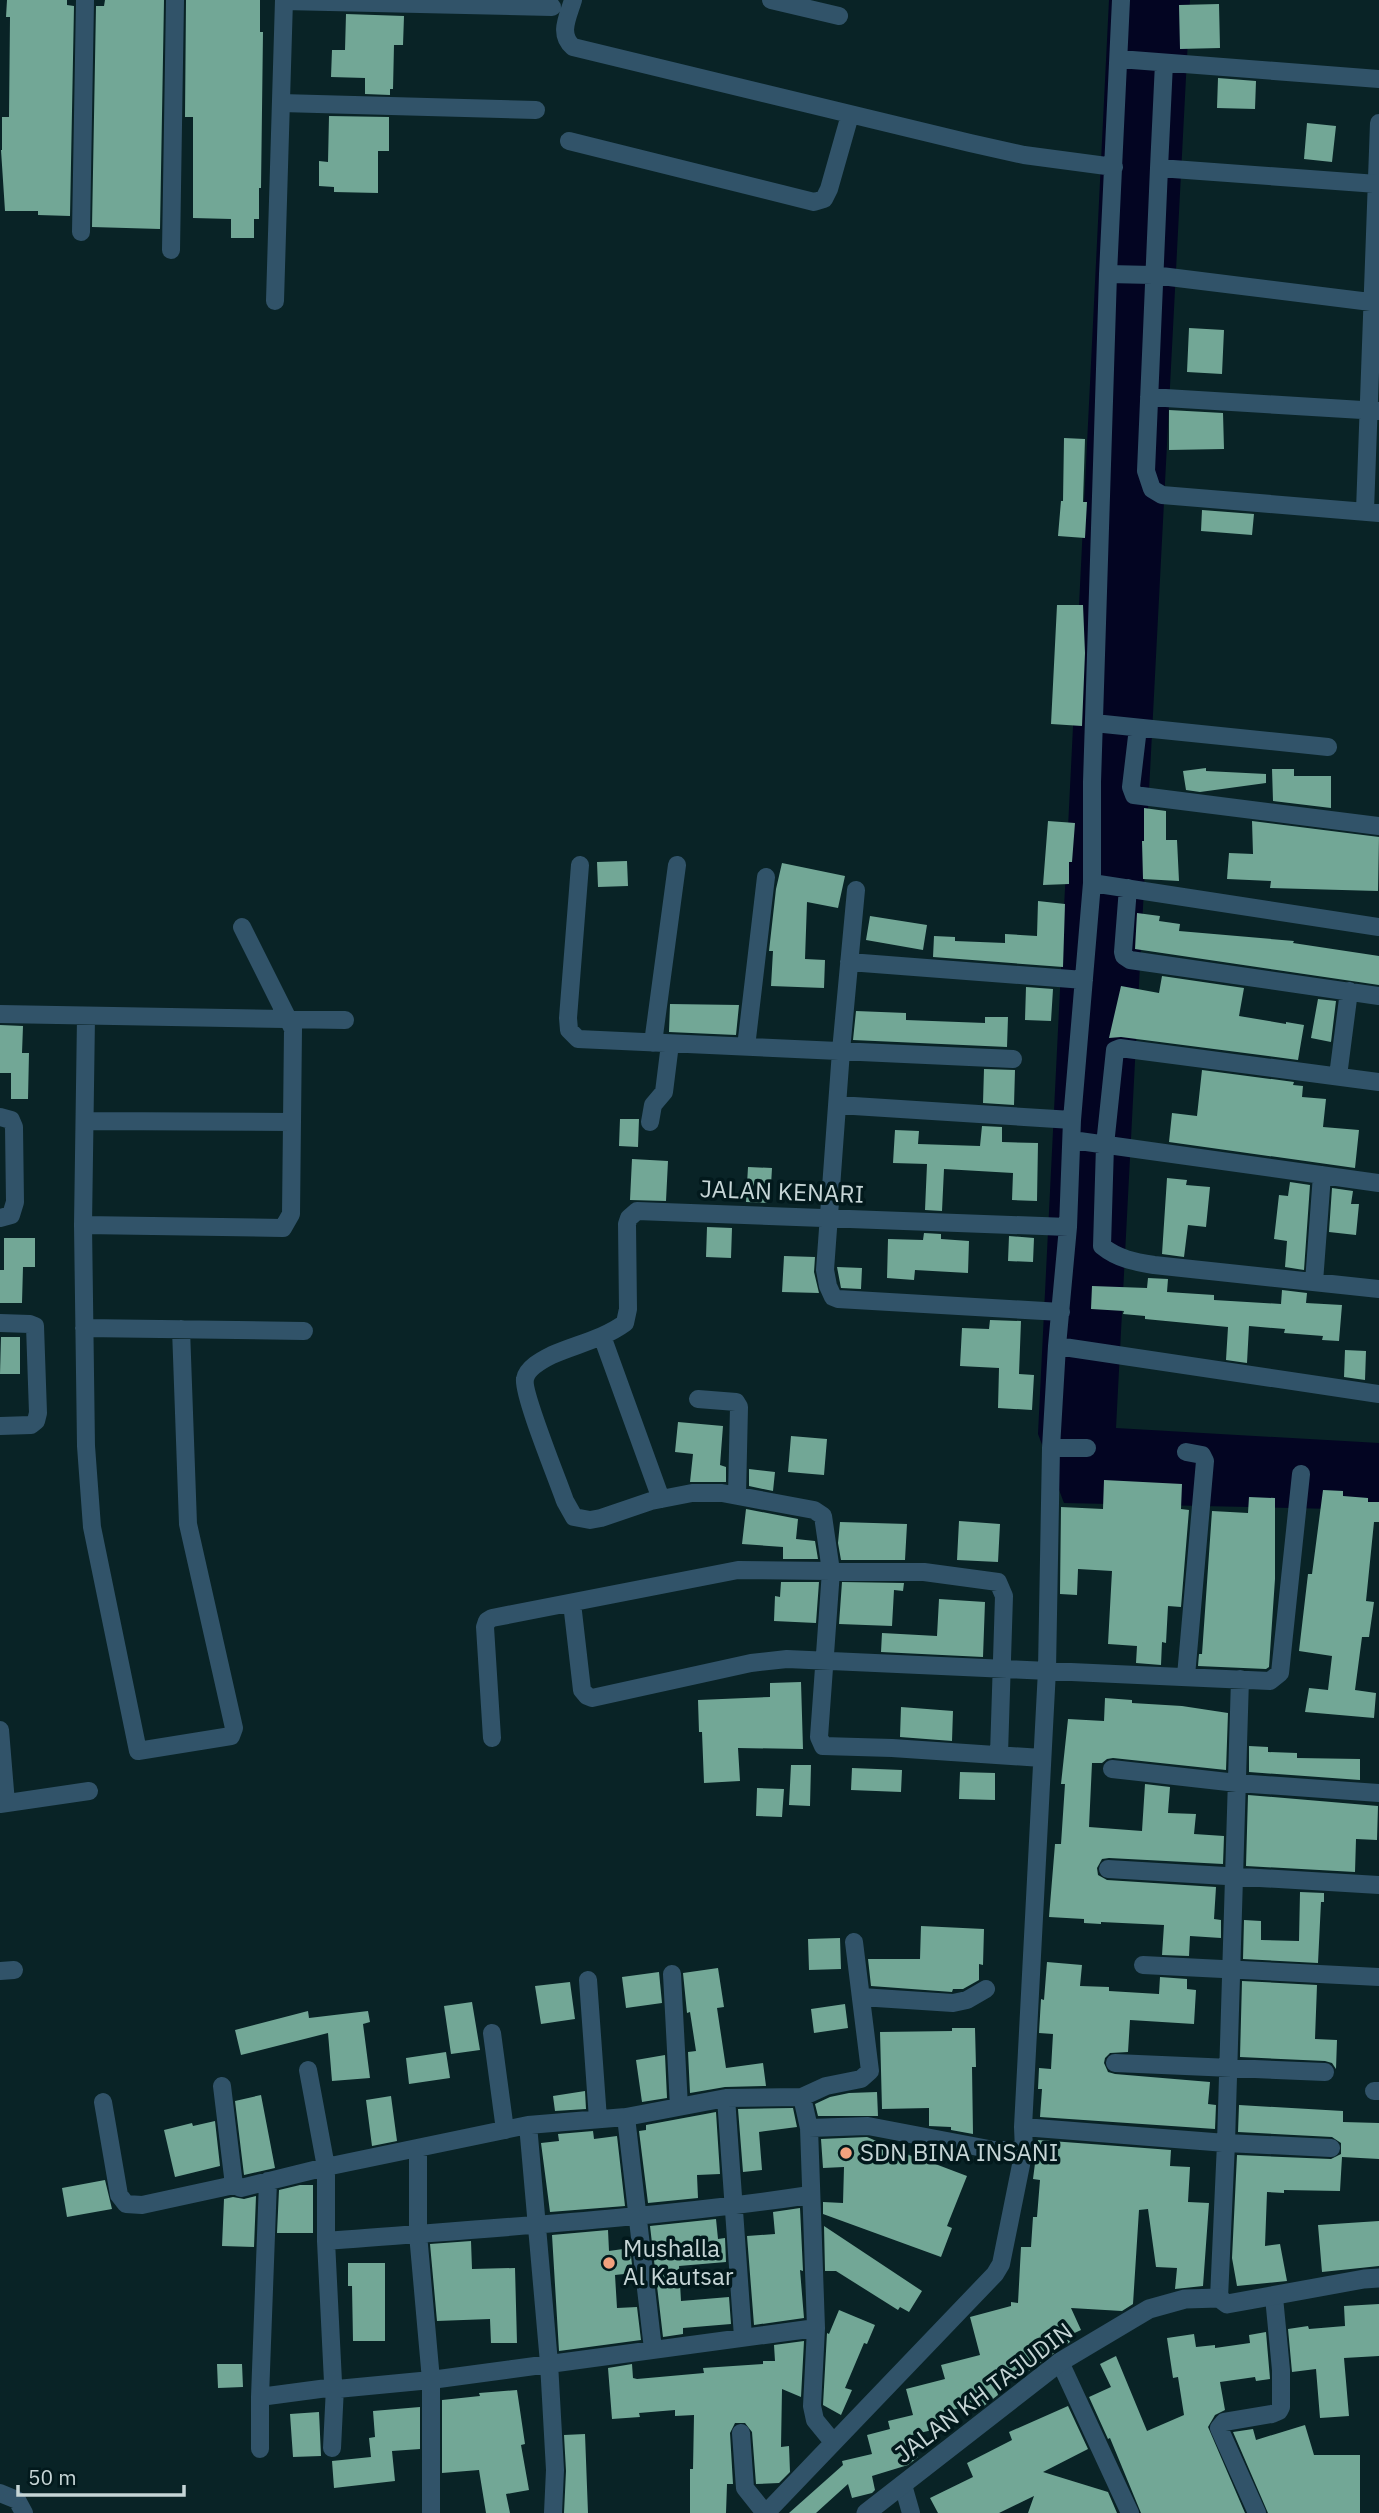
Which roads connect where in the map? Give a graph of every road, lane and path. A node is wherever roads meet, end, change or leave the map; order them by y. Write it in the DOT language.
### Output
graph roads {
  1 [pos="85,0"];
  2 [pos="175,0"];
  3 [pos="573,0"];
  4 [pos="771,0"];
  5 [pos="1121,0"];
  6 [pos="284,1"];
  7 [pos="552,7"];
  8 [pos="839,16"];
  9 [pos="1123,60"];
  10 [pos="1161,63"];
  11 [pos="1379,79"];
  12 [pos="281,103"];
  13 [pos="537,110"];
  14 [pos="850,115"];
  15 [pos="1379,122"];
  16 [pos="569,141"];
  17 [pos="1114,167"];
  18 [pos="1159,168"];
  19 [pos="1377,184"];
  20 [pos="81,232"];
  21 [pos="171,250"];
  22 [pos="1117,275"];
  23 [pos="1151,275"];
  24 [pos="275,301"];
  25 [pos="1376,303"];
  26 [pos="1149,397"];
  27 [pos="1374,411"];
  28 [pos="1372,512"];
  29 [pos="1100,724"];
  30 [pos="1134,728"];
  31 [pos="1328,747"];
  32 [pos="1379,825"];
  33 [pos="580,865"];
  34 [pos="677,865"];
  35 [pos="766,877"];
  36 [pos="1109,885"];
  37 [pos="856,890"];
  38 [pos="242,927"];
  39 [pos="1379,927"];
  40 [pos="849,962"];
  41 [pos="1084,980"];
  42 [pos="1349,991"];
  43 [pos="1379,996"];
  44 [pos="0,1014"];
  45 [pos="86,1017"];
  46 [pos="289,1020"];
  47 [pos="345,1020"];
  48 [pos="661,1043"];
  49 [pos="746,1047"];
  50 [pos="841,1051"];
  51 [pos="1013,1059"];
  52 [pos="1338,1076"];
  53 [pos="1379,1082"];
  54 [pos="838,1105"];
  55 [pos="0,1117"];
  56 [pos="1072,1120"];
  57 [pos="85,1121"];
  58 [pos="292,1122"];
  59 [pos="650,1122"];
  60 [pos="1074,1141"];
  61 [pos="1102,1145"];
  62 [pos="1322,1175"];
  63 [pos="1379,1183"];
  64 [pos="0,1218"];
  65 [pos="830,1218"];
  66 [pos="83,1225"];
  67 [pos="1068,1227"];
  68 [pos="1314,1282"];
  69 [pos="1379,1289"];
  70 [pos="1060,1312"];
  71 [pos="0,1323"];
  72 [pos="85,1328"];
  73 [pos="181,1329"];
  74 [pos="304,1331"];
  75 [pos="602,1336"];
  76 [pos="1070,1348"];
  77 [pos="1379,1394"];
  78 [pos="698,1399"];
  79 [pos="0,1426"];
  80 [pos="1186,1452"];
  81 [pos="1301,1474"];
  82 [pos="737,1495"];
  83 [pos="661,1499"];
  84 [pos="831,1571"];
  85 [pos="572,1603"];
  86 [pos="825,1660"];
  87 [pos="1001,1668"];
  88 [pos="1046,1670"];
  89 [pos="1186,1676"];
  90 [pos="1240,1679"];
  91 [pos="0,1731"];
  92 [pos="492,1738"];
  93 [pos="999,1754"];
  94 [pos="1042,1758"];
  95 [pos="1112,1769"];
  96 [pos="1237,1783"];
  97 [pos="89,1791"];
  98 [pos="1379,1793"];
  99 [pos="3,1804"];
  100 [pos="1108,1869"];
  101 [pos="1234,1876"];
  102 [pos="1379,1885"];
  103 [pos="854,1942"];
  104 [pos="1143,1965"];
  105 [pos="1231,1970"];
  106 [pos="672,1974"];
  107 [pos="1379,1977"];
  108 [pos="587,1980"];
  109 [pos="985,1989"];
  110 [pos="861,1997"];
  111 [pos="492,2033"];
  112 [pos="1115,2063"];
  113 [pos="1228,2067"];
  114 [pos="307,2070"];
  115 [pos="1325,2072"];
  116 [pos="222,2086"];
  117 [pos="802,2097"];
  118 [pos="726,2098"];
  119 [pos="103,2102"];
  120 [pos="679,2107"];
  121 [pos="626,2117"];
  122 [pos="598,2119"];
  123 [pos="528,2125"];
  124 [pos="809,2127"];
  125 [pos="1023,2127"];
  126 [pos="505,2130"];
  127 [pos="1226,2143"];
  128 [pos="418,2148"];
  129 [pos="1331,2148"];
  130 [pos="1021,2150"];
  131 [pos="326,2167"];
  132 [pos="268,2182"];
  133 [pos="234,2185"];
  134 [pos="810,2195"];
  135 [pos="733,2207"];
  136 [pos="636,2216"];
  137 [pos="537,2223"];
  138 [pos="418,2234"];
  139 [pos="326,2241"];
  140 [pos="1379,2278"];
  141 [pos="1274,2297"];
  142 [pos="1219,2298"];
  143 [pos="817,2328"];
  144 [pos="743,2337"];
  145 [pos="653,2349"];
  146 [pos="1060,2362"];
  147 [pos="549,2363"];
  148 [pos="431,2380"];
  149 [pos="335,2387"];
  150 [pos="260,2397"];
  151 [pos="825,2432"];
  152 [pos="741,2433"];
  153 [pos="332,2448"];
  154 [pos="260,2449"];
  155 [pos="903,2484"];
  156 [pos="0,2493"];
  157 [pos="760,2507"];
  158 [pos="24,2513"];
  159 [pos="431,2513"];
  160 [pos="553,2513"];
  161 [pos="866,2513"];
  162 [pos="911,2513"];
  163 [pos="1130,2513"];
  164 [pos="1257,2513"];
  1 -- 20 [label="street"];
  2 -- 21 [label="street"];
  3 -- 14 [label="street"];
  4 -- 8 [label="street"];
  5 -- 9 [label="street"];
  6 -- 7 [label="street"];
  6 -- 12 [label="street"];
  9 -- 10 [label="street"];
  9 -- 17 [label="street"];
  10 -- 11 [label="street"];
  10 -- 18 [label="street"];
  12 -- 13 [label="street"];
  12 -- 24 [label="street"];
  14 -- 16 [label="street"];
  14 -- 17 [label="street"];
  15 -- 19 [label="street"];
  17 -- 22 [label="street"];
  18 -- 19 [label="street"];
  18 -- 23 [label="street"];
  19 -- 25 [label="street"];
  22 -- 23 [label="street"];
  22 -- 29 [label="street"];
  23 -- 25 [label="street"];
  23 -- 26 [label="street"];
  25 -- 27 [label="street"];
  26 -- 27 [label="street"];
  26 -- 28 [label="street"];
  27 -- 28 [label="street"];
  29 -- 30 [label="street"];
  29 -- 36 [label="street"];
  30 -- 31 [label="street"];
  30 -- 32 [label="street"];
  33 -- 48 [label="street"];
  34 -- 48 [label="street"];
  35 -- 49 [label="street"];
  36 -- 39 [label="street"];
  36 -- 41 [label="street"];
  36 -- 42 [label="street"];
  37 -- 40 [label="street"];
  38 -- 46 [label="street"];
  40 -- 41 [label="street"];
  40 -- 50 [label="street"];
  41 -- 56 [label="street"];
  42 -- 43 [label="street"];
  42 -- 52 [label="street"];
  44 -- 45 [label="street"];
  45 -- 46 [label="street"];
  45 -- 57 [label="street"];
  46 -- 47 [label="street"];
  46 -- 58 [label="street"];
  48 -- 49 [label="street"];
  48 -- 59 [label="street"];
  49 -- 50 [label="street"];
  50 -- 51 [label="street"];
  50 -- 54 [label="street"];
  52 -- 53 [label="street"];
  52 -- 61 [label="street"];
  54 -- 56 [label="street"];
  54 -- 65 [label="street"];
  55 -- 64 [label="street"];
  56 -- 60 [label="street"];
  57 -- 58 [label="street"];
  57 -- 66 [label="street"];
  58 -- 66 [label="street"];
  60 -- 61 [label="street"];
  60 -- 67 [label="street"];
  61 -- 62 [label="street"];
  61 -- 68 [label="street"];
  62 -- 63 [label="street"];
  62 -- 68 [label="street"];
  65 -- 67 [label="street, JALAN KENARI"];
  65 -- 70 [label="street"];
  65 -- 75 [label="street, JALAN KENARI"];
  66 -- 72 [label="street"];
  67 -- 70 [label="street"];
  68 -- 69 [label="street"];
  70 -- 76 [label="street"];
  71 -- 79 [label="street"];
  72 -- 73 [label="street"];
  72 -- 73 [label="street"];
  73 -- 74 [label="street"];
  75 -- 83 [label="street"];
  75 -- 83 [label="street"];
  76 -- 77 [label="street"];
  76 -- 88 [label="street"];
  78 -- 82 [label="street"];
  80 -- 89 [label="street"];
  81 -- 90 [label="street"];
  82 -- 83 [label="street"];
  82 -- 84 [label="street"];
  84 -- 85 [label="street"];
  84 -- 86 [label="street"];
  84 -- 87 [label="street"];
  85 -- 86 [label="street"];
  85 -- 92 [label="street"];
  86 -- 87 [label="street"];
  86 -- 93 [label="street"];
  87 -- 88 [label="street"];
  87 -- 93 [label="street"];
  88 -- 89 [label="street"];
  88 -- 94 [label="street"];
  89 -- 90 [label="street"];
  90 -- 96 [label="street"];
  91 -- 99 [label="street"];
  93 -- 94 [label="street"];
  94 -- 125 [label="street"];
  95 -- 96 [label="street"];
  96 -- 98 [label="street"];
  96 -- 101 [label="street"];
  97 -- 99 [label="street"];
  100 -- 101 [label="street"];
  101 -- 102 [label="street"];
  101 -- 105 [label="street"];
  103 -- 110 [label="street"];
  104 -- 105 [label="street"];
  105 -- 107 [label="street"];
  105 -- 113 [label="street"];
  106 -- 120 [label="street"];
  108 -- 122 [label="street"];
  109 -- 110 [label="street"];
  110 -- 117 [label="street"];
  111 -- 126 [label="street"];
  112 -- 113 [label="street"];
  113 -- 115 [label="street"];
  113 -- 127 [label="street"];
  114 -- 131 [label="street"];
  116 -- 133 [label="street"];
  117 -- 118 [label="street"];
  117 -- 124 [label="street"];
  118 -- 120 [label="street"];
  118 -- 135 [label="street"];
  119 -- 133 [label="street"];
  120 -- 121 [label="street"];
  121 -- 122 [label="street"];
  121 -- 136 [label="street"];
  122 -- 123 [label="street"];
  123 -- 126 [label="street"];
  123 -- 137 [label="street"];
  124 -- 130 [label="street"];
  124 -- 134 [label="street"];
  125 -- 127 [label="street"];
  125 -- 130 [label="street"];
  126 -- 128 [label="street"];
  127 -- 129 [label="street"];
  127 -- 142 [label="street"];
  128 -- 131 [label="street"];
  128 -- 138 [label="street"];
  130 -- 151 [label="street"];
  131 -- 132 [label="street"];
  131 -- 139 [label="street"];
  132 -- 133 [label="street"];
  132 -- 150 [label="street"];
  134 -- 135 [label="street"];
  134 -- 143 [label="street"];
  135 -- 136 [label="street"];
  135 -- 144 [label="street"];
  136 -- 137 [label="street"];
  136 -- 145 [label="street"];
  137 -- 138 [label="street"];
  137 -- 147 [label="street"];
  138 -- 139 [label="street"];
  138 -- 148 [label="street"];
  139 -- 149 [label="street"];
  140 -- 141 [label="street, JALAN KH TAJUDIN"];
  141 -- 142 [label="street, JALAN KH TAJUDIN"];
  141 -- 164 [label="street"];
  142 -- 146 [label="street, JALAN KH TAJUDIN"];
  143 -- 144 [label="street"];
  143 -- 151 [label="street"];
  144 -- 145 [label="street"];
  145 -- 147 [label="street"];
  146 -- 155 [label="street, JALAN KH TAJUDIN"];
  146 -- 163 [label="street"];
  147 -- 148 [label="street"];
  147 -- 160 [label="street"];
  148 -- 149 [label="street"];
  148 -- 159 [label="street"];
  149 -- 150 [label="street"];
  149 -- 153 [label="street"];
  150 -- 154 [label="street"];
  151 -- 157 [label="street"];
  152 -- 157 [label="street"];
  155 -- 161 [label="street, JALAN KH TAJUDIN"];
  155 -- 162 [label="street"];
  156 -- 158 [label="street"];
}
